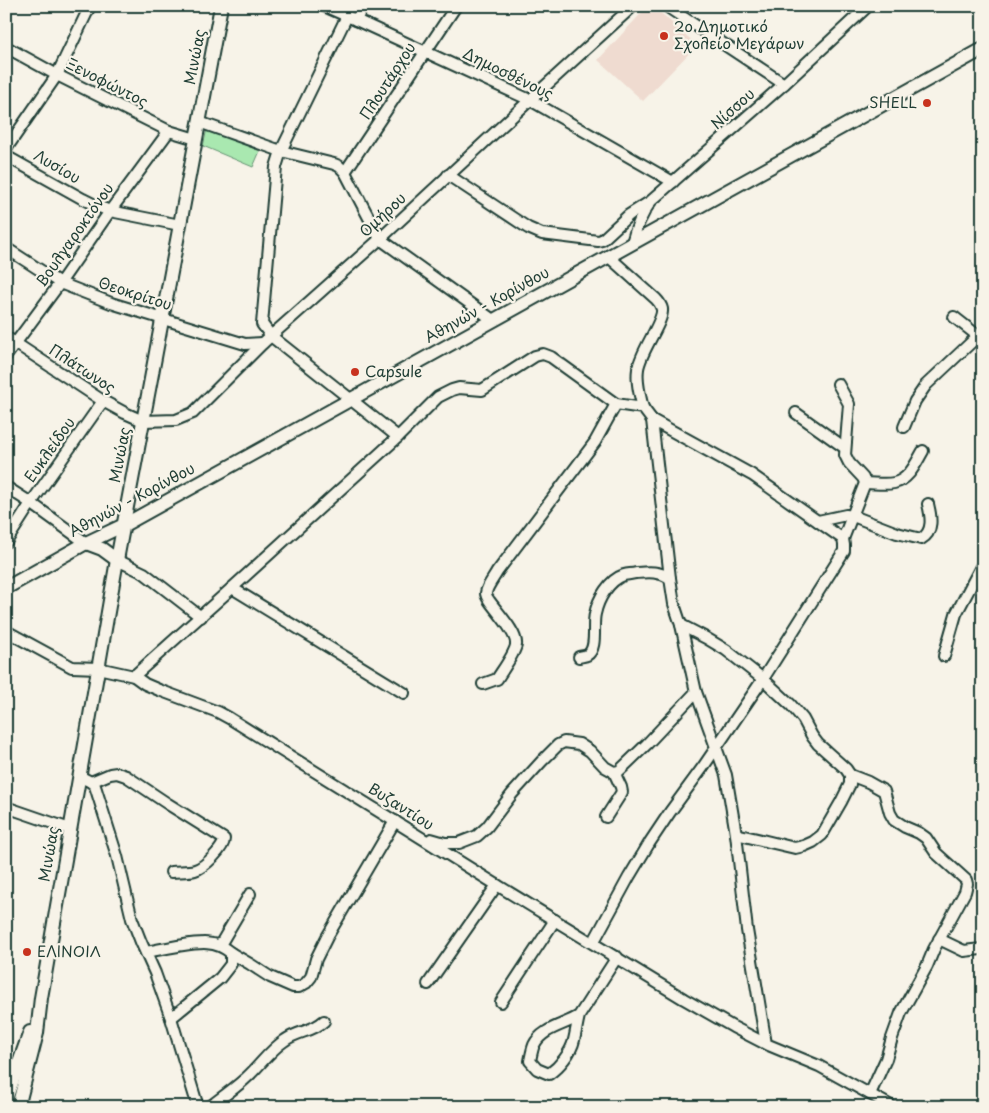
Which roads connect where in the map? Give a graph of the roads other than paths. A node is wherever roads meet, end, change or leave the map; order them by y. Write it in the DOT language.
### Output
graph roads {
  1 [pos="90,6"];
  2 [pos="221,6"];
  3 [pos="324,6"];
  4 [pos="363,6"];
  5 [pos="456,6"];
  6 [pos="634,6"];
  7 [pos="666,6"];
  8 [pos="868,6"];
  9 [pos="352,18"];
  10 [pos="6,47"];
  11 [pos="983,48"];
  12 [pos="425,52"];
  13 [pos="57,75"];
  14 [pos="784,84"];
  15 [pos="530,100"];
  16 [pos="199,122"];
  17 [pos="169,131"];
  18 [pos="196,139"];
  19 [pos="6,149"];
  20 [pos="281,151"];
  21 [pos="6,156"];
  22 [pos="345,172"];
  23 [pos="448,174"];
  24 [pos="673,182"];
  25 [pos="651,201"];
  26 [pos="110,211"];
  27 [pos="180,225"];
  28 [pos="380,239"];
  29 [pos="632,243"];
  30 [pos="6,248"];
  31 [pos="608,256"];
  32 [pos="60,284"];
  33 [pos="954,317"];
  34 [pos="162,319"];
  35 [pos="493,320"];
  36 [pos="6,337"];
  37 [pos="980,338"];
  38 [pos="267,340"];
  39 [pos="15,343"];
  40 [pos="6,356"];
  41 [pos="838,384"];
  42 [pos="350,399"];
  43 [pos="103,401"];
  44 [pos="616,404"];
  45 [pos="643,408"];
  46 [pos="796,413"];
  47 [pos="652,420"];
  48 [pos="143,421"];
  49 [pos="904,428"];
  50 [pos="398,437"];
  51 [pos="845,448"];
  52 [pos="923,451"];
  53 [pos="866,483"];
  54 [pos="6,487"];
  55 [pos="31,503"];
  56 [pos="928,504"];
  57 [pos="853,516"];
  58 [pos="818,521"];
  59 [pos="124,525"];
  60 [pos="843,539"];
  61 [pos="6,542"];
  62 [pos="86,544"];
  63 [pos="117,560"];
  64 [pos="983,563"];
  65 [pos="670,578"];
  66 [pos="6,588"];
  67 [pos="232,588"];
  68 [pos="201,617"];
  69 [pos="681,625"];
  70 [pos="6,631"];
  71 [pos="579,656"];
  72 [pos="944,656"];
  73 [pos="98,668"];
  74 [pos="134,676"];
  75 [pos="763,679"];
  76 [pos="483,684"];
  77 [pos="696,692"];
  78 [pos="404,693"];
  79 [pos="716,748"];
  80 [pos="614,772"];
  81 [pos="79,776"];
  82 [pos="850,776"];
  83 [pos="91,782"];
  84 [pos="6,807"];
  85 [pos="606,817"];
  86 [pos="395,820"];
  87 [pos="70,829"];
  88 [pos="409,830"];
  89 [pos="736,834"];
  90 [pos="172,872"];
  91 [pos="497,885"];
  92 [pos="250,894"];
  93 [pos="555,920"];
  94 [pos="939,939"];
  95 [pos="593,944"];
  96 [pos="220,945"];
  97 [pos="983,949"];
  98 [pos="146,952"];
  99 [pos="231,953"];
  100 [pos="616,958"];
  101 [pos="428,984"];
  102 [pos="501,1002"];
  103 [pos="579,1016"];
  104 [pos="171,1018"];
  105 [pos="324,1021"];
  106 [pos="766,1044"];
  107 [pos="18,1083"];
  108 [pos="870,1094"];
  109 [pos="6,1099"];
  110 [pos="18,1107"];
  111 [pos="198,1107"];
  112 [pos="208,1107"];
  113 [pos="893,1107"];
  1 -- 13 [label="street"];
  2 -- 16 [label="main road, Μινώας"];
  3 -- 9 [label="street, Δημοσθένους"];
  4 -- 9 [label="street"];
  5 -- 12 [label="street, Πλουτάρχου"];
  6 -- 15 [label="street, Ομήρου"];
  7 -- 14 [label="street"];
  8 -- 14 [label="street, Νίσσου"];
  9 -- 12 [label="street, Δημοσθένους"];
  9 -- 20 [label="street"];
  10 -- 13 [label="street, Ξενοφώντος"];
  11 -- 29 [label="main road, Αθηνών - Κορίνθου"];
  12 -- 15 [label="street, Δημοσθένους"];
  12 -- 22 [label="street, Πλουτάρχου"];
  13 -- 17 [label="street, Ξενοφώντος"];
  13 -- 19 [label="street"];
  14 -- 24 [label="street, Νίσσου"];
  15 -- 23 [label="street, Ομήρου"];
  15 -- 24 [label="street, Δημοσθένους"];
  16 -- 18 [label="main road, Μινώας"];
  16 -- 20 [label="street"];
  17 -- 18 [label="street, Ξενοφώντος"];
  17 -- 26 [label="street, Βουλγαροκτόνου"];
  18 -- 27 [label="main road, Μινώας"];
  20 -- 22 [label="street"];
  20 -- 38 [label="street"];
  21 -- 26 [label="street, Λυσίου"];
  22 -- 28 [label="street"];
  23 -- 25 [label="street"];
  23 -- 28 [label="street, Ομήρου"];
  24 -- 25 [label="street, Νίσσου"];
  25 -- 29 [label="street, Νίσσου"];
  26 -- 27 [label="street, Λυσίου"];
  26 -- 32 [label="street, Βουλγαροκτόνου"];
  27 -- 34 [label="main road, Μινώας"];
  28 -- 35 [label="street"];
  28 -- 38 [label="street, Ομήρου"];
  29 -- 31 [label="main road, Αθηνών - Κορίνθου"];
  30 -- 32 [label="street, Θεοκρίτου"];
  31 -- 35 [label="main road, Αθηνών - Κορίνθου"];
  31 -- 45 [label="street"];
  32 -- 34 [label="street, Θεοκρίτου"];
  32 -- 39 [label="street, Βουλγαροκτόνου"];
  33 -- 37 [label="street"];
  34 -- 38 [label="street, Θεοκρίτου"];
  34 -- 48 [label="main road, Μινώας"];
  35 -- 42 [label="main road, Αθηνών - Κορίνθου"];
  36 -- 39 [label="street, Πλάτωνος"];
  37 -- 49 [label="street"];
  38 -- 42 [label="street"];
  38 -- 48 [label="street, Ομήρου"];
  39 -- 40 [label="street, Βουλγαροκτόνου"];
  39 -- 43 [label="street, Πλάτωνος"];
  41 -- 51 [label="street"];
  42 -- 50 [label="street"];
  42 -- 59 [label="main road, Αθηνών - Κορίνθου"];
  43 -- 48 [label="street, Πλάτωνος"];
  43 -- 55 [label="street, Ευκλείδου"];
  44 -- 45 [label="street"];
  44 -- 50 [label="street"];
  44 -- 76 [label="street"];
  45 -- 47 [label="street"];
  46 -- 51 [label="street"];
  47 -- 58 [label="street"];
  47 -- 65 [label="street"];
  48 -- 59 [label="main road, Μινώας"];
  50 -- 67 [label="street"];
  51 -- 53 [label="street"];
  52 -- 53 [label="street"];
  53 -- 57 [label="street"];
  54 -- 55 [label="street"];
  55 -- 61 [label="street, Ευκλείδου"];
  55 -- 62 [label="street"];
  56 -- 57 [label="street"];
  57 -- 58 [label="street"];
  57 -- 60 [label="street"];
  58 -- 60 [label="street"];
  59 -- 62 [label="main road, Αθηνών - Κορίνθου"];
  59 -- 63 [label="main road, Μινώας"];
  60 -- 75 [label="street"];
  62 -- 63 [label="main road"];
  62 -- 66 [label="main road, Αθηνών - Κορίνθου"];
  63 -- 68 [label="street"];
  63 -- 73 [label="main road, Μινώας"];
  64 -- 72 [label="street"];
  65 -- 69 [label="street"];
  65 -- 71 [label="street"];
  67 -- 68 [label="street"];
  67 -- 78 [label="street"];
  68 -- 74 [label="street"];
  69 -- 75 [label="street"];
  69 -- 77 [label="street"];
  70 -- 73 [label="street, Βυζαντίου"];
  73 -- 74 [label="street, Βυζαντίου"];
  73 -- 81 [label="main road, Μινώας"];
  74 -- 86 [label="street, Βυζαντίου"];
  75 -- 79 [label="street"];
  75 -- 82 [label="street"];
  77 -- 79 [label="street"];
  77 -- 80 [label="street"];
  79 -- 89 [label="street"];
  79 -- 95 [label="street"];
  80 -- 85 [label="street"];
  80 -- 88 [label="street"];
  81 -- 83 [label="street"];
  81 -- 87 [label="main road, Μινώας"];
  82 -- 89 [label="street"];
  82 -- 94 [label="street"];
  83 -- 90 [label="street"];
  83 -- 98 [label="street"];
  84 -- 87 [label="street"];
  86 -- 88 [label="street, Βυζαντίου"];
  86 -- 99 [label="street"];
  87 -- 107 [label="main road, Μινώας"];
  88 -- 91 [label="street, Βυζαντίου"];
  89 -- 106 [label="street"];
  91 -- 93 [label="street, Βυζαντίου"];
  91 -- 101 [label="street"];
  92 -- 96 [label="street"];
  93 -- 95 [label="street, Βυζαντίου"];
  93 -- 102 [label="street"];
  94 -- 97 [label="street"];
  94 -- 108 [label="street"];
  95 -- 100 [label="street, Βυζαντίου"];
  96 -- 98 [label="street"];
  96 -- 99 [label="street"];
  98 -- 104 [label="street"];
  99 -- 104 [label="street"];
  100 -- 103 [label="street"];
  100 -- 106 [label="street, Βυζαντίου"];
  103 -- 103 [label="street"];
  104 -- 111 [label="street"];
  105 -- 112 [label="street"];
  106 -- 108 [label="street, Βυζαντίου"];
  107 -- 109 [label="main road"];
  107 -- 110 [label="main road"];
  108 -- 113 [label="street, Βυζαντίου"];
}
